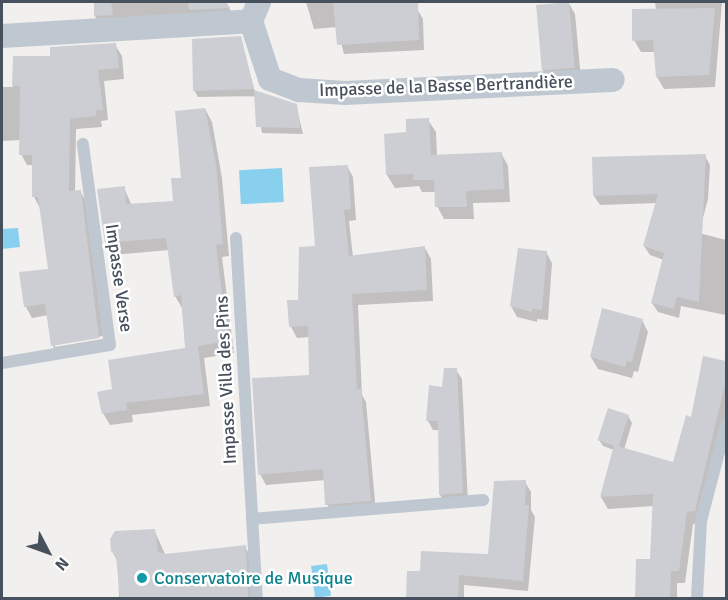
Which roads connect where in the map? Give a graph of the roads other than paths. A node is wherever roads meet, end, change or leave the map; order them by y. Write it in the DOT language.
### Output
graph roads {
  1 [pos="255,11"];
  2 [pos="2,36"];
  3 [pos="614,80"];
  4 [pos="83,144"];
  5 [pos="236,238"];
  6 [pos="2,363"];
  7 [pos="726,425"];
  8 [pos="483,500"];
  9 [pos="252,519"];
  10 [pos="257,598"];
  11 [pos="697,598"];
  1 -- 2 [label="street"];
  1 -- 3 [label="street, Impasse de la Basse Bertrandière"];
  4 -- 6 [label="lane, Impasse Verse"];
  5 -- 9 [label="lane, Impasse Villa des Pins"];
  7 -- 11 [label="lane"];
  8 -- 9 [label="lane"];
  9 -- 10 [label="lane, Impasse Villa des Pins"];
}
